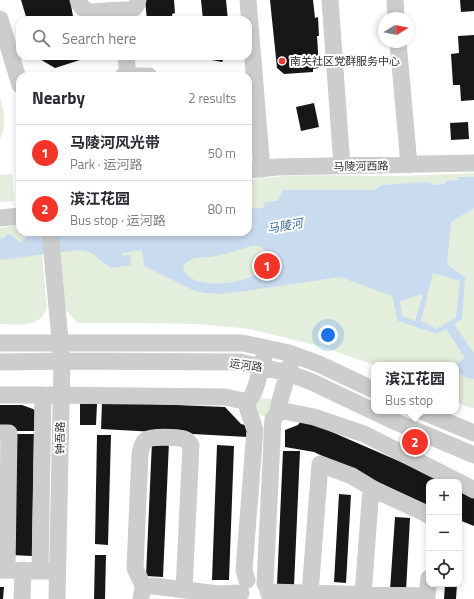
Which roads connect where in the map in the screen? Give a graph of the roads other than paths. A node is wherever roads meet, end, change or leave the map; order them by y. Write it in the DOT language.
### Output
graph roads {
  1 [pos="78,0"];
  2 [pos="138,0"];
  3 [pos="248,0"];
  4 [pos="330,0"];
  5 [pos="395,0"];
  6 [pos="396,12"];
  7 [pos="122,15"];
  8 [pos="249,16"];
  9 [pos="0,19"];
  10 [pos="399,48"];
  11 [pos="126,60"];
  12 [pos="250,60"];
  13 [pos="16,72"];
  14 [pos="128,72"];
  15 [pos="251,72"];
  16 [pos="252,105"];
  17 [pos="474,163"];
  18 [pos="409,165"];
  19 [pos="342,166"];
  20 [pos="255,169"];
  21 [pos="16,216"];
  22 [pos="0,218"];
  23 [pos="50,236"];
  24 [pos="60,342"];
  25 [pos="0,343"];
  26 [pos="266,348"];
  27 [pos="293,355"];
  28 [pos="0,362"];
  29 [pos="62,362"];
  30 [pos="261,367"];
  31 [pos="288,373"];
  32 [pos="371,389"];
  33 [pos="0,395"];
  34 [pos="43,395"];
  35 [pos="61,395"];
  36 [pos="251,404"];
  37 [pos="371,410"];
  38 [pos="277,411"];
  39 [pos="379,414"];
  40 [pos="427,414"];
  41 [pos="0,433"];
  42 [pos="474,433"];
  43 [pos="474,455"];
  44 [pos="453,479"];
  45 [pos="462,484"];
  46 [pos="371,488"];
  47 [pos="474,490"];
  48 [pos="428,515"];
  49 [pos="10,570"];
  50 [pos="40,571"];
  51 [pos="57,571"];
  52 [pos="428,587"];
  53 [pos="193,593"];
  54 [pos="242,593"];
  55 [pos="142,594"];
  56 [pos="267,594"];
  57 [pos="363,594"];
  58 [pos="320,595"];
  59 [pos="380,597"];
  60 [pos="427,598"];
  61 [pos="22,599"];
  62 [pos="57,599"];
  1 -- 7 [label="street"];
  2 -- 7 [label="street"];
  3 -- 8 [label="street"];
  4 -- 19 [label="street"];
  5 -- 6 [label="street"];
  9 -- 13 [label="street"];
  10 -- 18 [label="street"];
  11 -- 14 [label="street"];
  12 -- 15 [label="street"];
  16 -- 20 [label="street"];
  17 -- 18 [label="street, 马陵河西路"];
  18 -- 19 [label="street, 马陵河西路"];
  19 -- 20 [label="street, 马陵河西路"];
  21 -- 22 [label="street"];
  23 -- 24 [label="street, 钟吾路"];
  24 -- 25 [label="street, 运河路"];
  24 -- 26 [label="street, 运河路"];
  24 -- 29 [label="street, 钟吾路"];
  26 -- 27 [label="street, 运河路"];
  26 -- 30 [label="street"];
  27 -- 31 [label="street"];
  27 -- 32 [label="street, 运河路"];
  28 -- 29 [label="street, 运河路"];
  29 -- 30 [label="street, 运河路"];
  29 -- 35 [label="street, 钟吾路"];
  30 -- 31 [label="street, 运河路"];
  30 -- 36 [label="street"];
  31 -- 37 [label="street, 运河路"];
  31 -- 38 [label="street"];
  33 -- 34 [label="street"];
  34 -- 35 [label="street"];
  34 -- 50 [label="street"];
  35 -- 36 [label="street"];
  35 -- 51 [label="street, 钟吾路"];
  36 -- 38 [label="street"];
  36 -- 38 [label="street"];
  36 -- 54 [label="street"];
  38 -- 44 [label="street"];
  38 -- 56 [label="street"];
  39 -- 43 [label="street, 运河路"];
  40 -- 42 [label="street"];
  41 -- 49 [label="street"];
  45 -- 47 [label="street"];
  46 -- 48 [label="street"];
  46 -- 57 [label="street"];
  46 -- 58 [label="street"];
  49 -- 50 [label="street"];
  49 -- 61 [label="street"];
  50 -- 51 [label="street"];
  51 -- 62 [label="street, 钟吾路"];
  52 -- 60 [label="street"];
  53 -- 54 [label="street"];
  53 -- 55 [label="street"];
  53 -- 55 [label="street"];
  54 -- 56 [label="street"];
  56 -- 58 [label="street"];
  57 -- 58 [label="street"];
  57 -- 59 [label="street"];
  59 -- 60 [label="street"];
}
